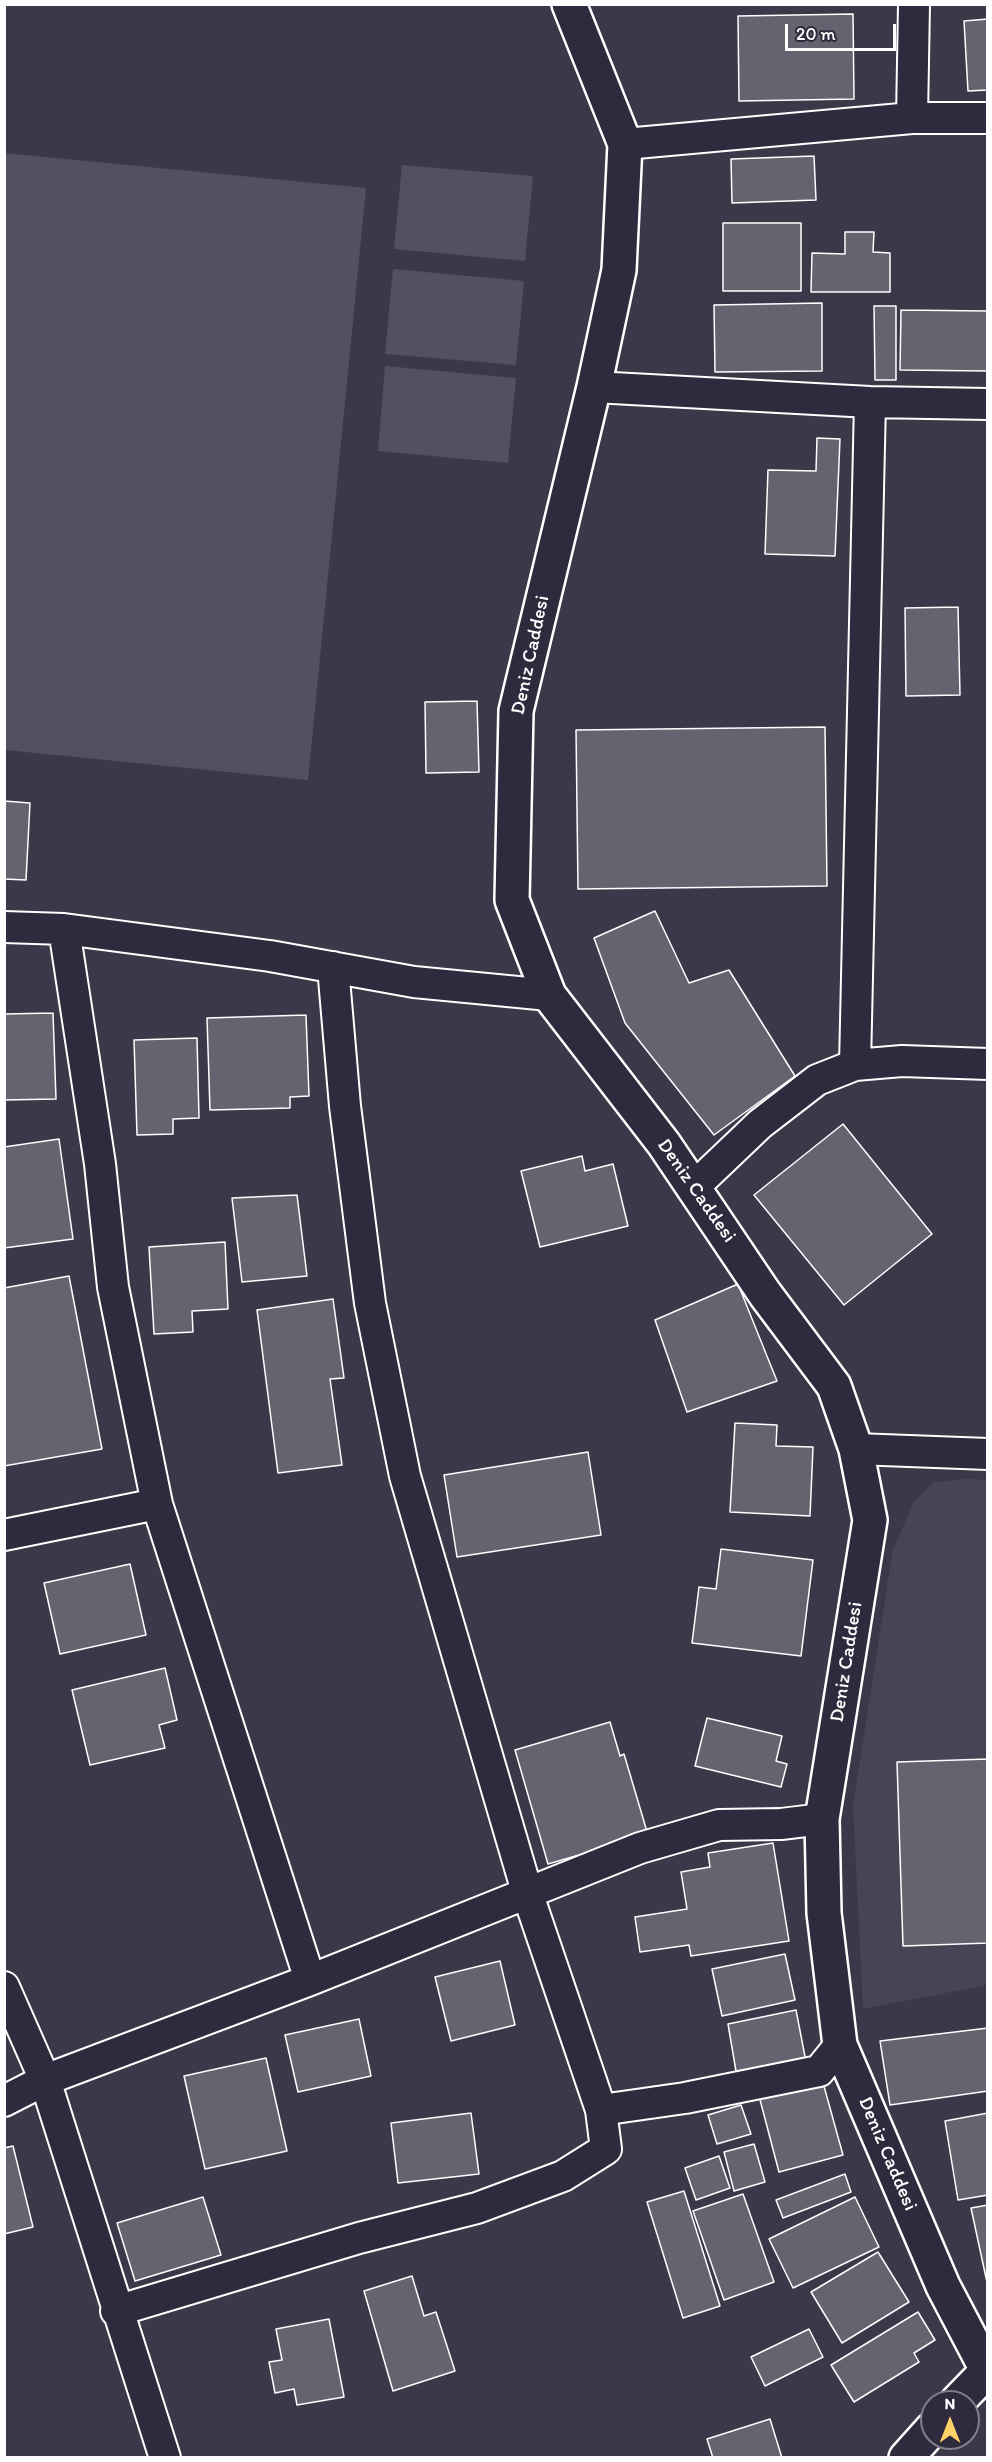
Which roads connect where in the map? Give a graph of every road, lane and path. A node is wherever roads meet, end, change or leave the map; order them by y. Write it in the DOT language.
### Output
graph roads {
  1 [pos="570,4"];
  2 [pos="914,4"];
  3 [pos="912,118"];
  4 [pos="987,118"];
  5 [pos="624,144"];
  6 [pos="594,387"];
  7 [pos="870,402"];
  8 [pos="987,404"];
  9 [pos="4,927"];
  10 [pos="64,928"];
  11 [pos="333,968"];
  12 [pos="549,995"];
  13 [pos="987,1064"];
  14 [pos="855,1065"];
  15 [pos="695,1186"];
  16 [pos="856,1449"];
  17 [pos="987,1454"];
  18 [pos="157,1504"];
  19 [pos="4,1535"];
  20 [pos="822,1819"];
  21 [pos="528,1894"];
  22 [pos="310,1980"];
  23 [pos="4,1987"];
  24 [pos="840,2045"];
  25 [pos="45,2080"];
  26 [pos="4,2101"];
  27 [pos="601,2110"];
  28 [pos="116,2311"];
  29 [pos="987,2370"];
  30 [pos="968,2390"];
  31 [pos="920,2442"];
  32 [pos="165,2457"];
  33 [pos="906,2457"];
  1 -- 5 [label="street, Deniz Caddesi"];
  2 -- 3 [label="street"];
  3 -- 4 [label="street"];
  3 -- 5 [label="street"];
  5 -- 6 [label="street, Deniz Caddesi"];
  6 -- 7 [label="street"];
  6 -- 12 [label="street, Deniz Caddesi"];
  7 -- 8 [label="street"];
  7 -- 14 [label="street"];
  9 -- 10 [label="street"];
  10 -- 11 [label="street"];
  10 -- 18 [label="street"];
  11 -- 12 [label="street"];
  11 -- 21 [label="street"];
  12 -- 15 [label="street, Deniz Caddesi"];
  13 -- 14 [label="street"];
  14 -- 15 [label="street"];
  15 -- 16 [label="street, Deniz Caddesi"];
  16 -- 17 [label="street"];
  16 -- 20 [label="street, Deniz Caddesi"];
  18 -- 19 [label="street"];
  18 -- 22 [label="street"];
  20 -- 21 [label="street"];
  20 -- 24 [label="street, Deniz Caddesi"];
  21 -- 22 [label="street"];
  21 -- 27 [label="street"];
  22 -- 25 [label="street"];
  23 -- 25 [label="street"];
  24 -- 27 [label="street"];
  24 -- 29 [label="street, Deniz Caddesi"];
  25 -- 26 [label="street"];
  25 -- 28 [label="street"];
  27 -- 28 [label="street"];
  28 -- 32 [label="street"];
  29 -- 30 [label="street"];
  31 -- 33 [label="street"];
}
